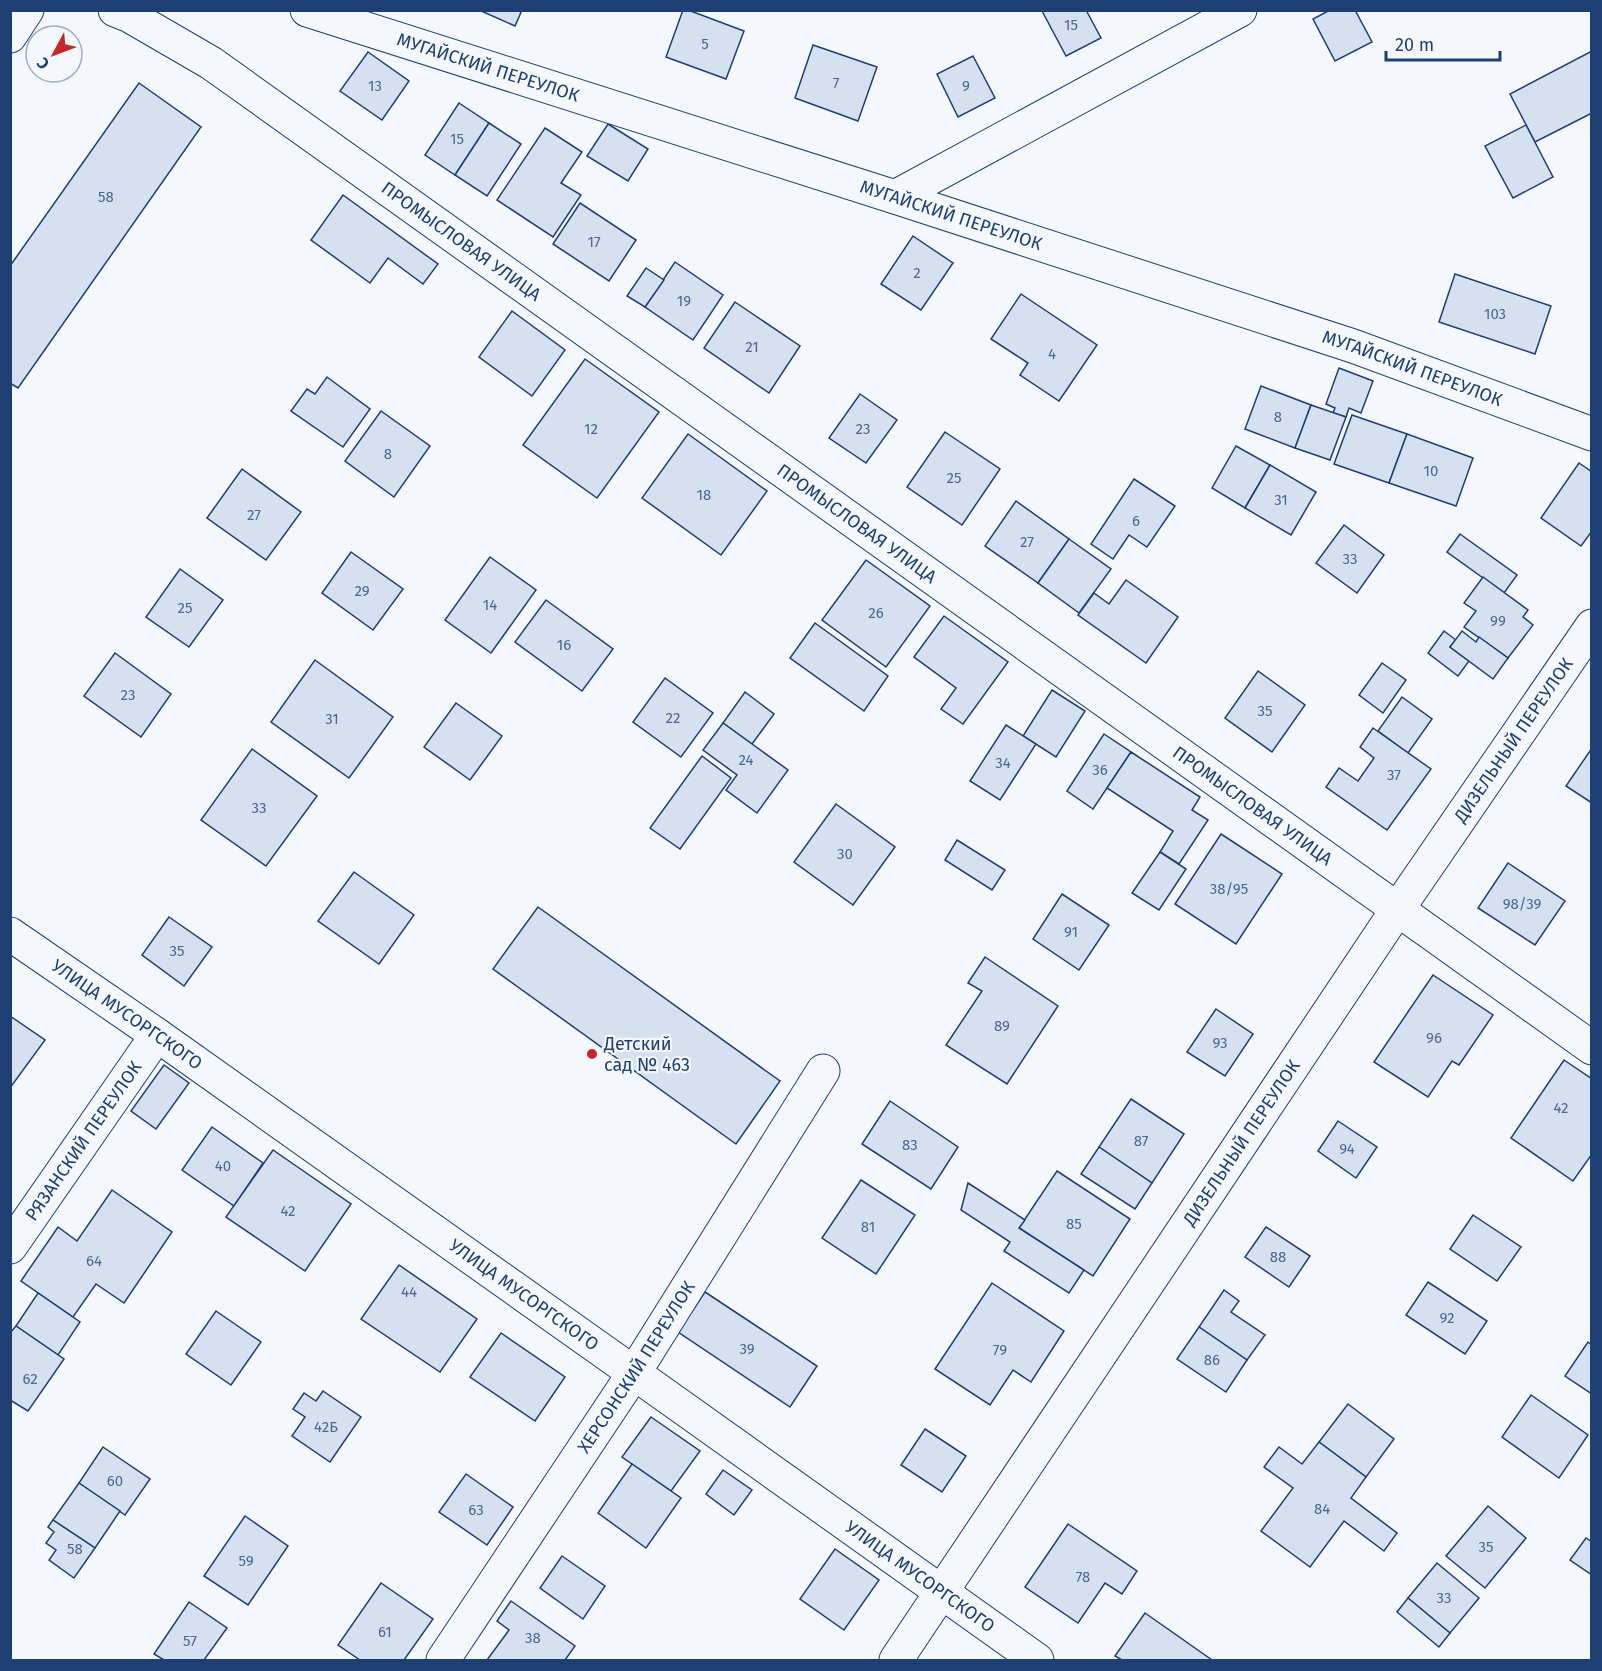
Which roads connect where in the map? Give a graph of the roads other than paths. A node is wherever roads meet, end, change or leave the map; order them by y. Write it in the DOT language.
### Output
graph roads {
  1 [pos="27,10"];
  2 [pos="115,10"];
  3 [pos="307,10"];
  4 [pos="1240,10"];
  5 [pos="10,36"];
  6 [pos="894,197"];
  7 [pos="1592,434"];
  8 [pos="1592,626"];
  9 [pos="1397,910"];
  10 [pos="10,934"];
  11 [pos="157,1035"];
  12 [pos="1592,1048"];
  13 [pos="823,1071"];
  14 [pos="10,1247"];
  15 [pos="634,1373"];
  16 [pos="941,1593"];
  17 [pos="443,1660"];
  18 [pos="896,1660"];
  19 [pos="1037,1660"];
  1 -- 5 [label="street"];
  2 -- 9 [label="street, ПРОМЫСЛОВАЯ УЛИЦА"];
  3 -- 6 [label="street, МУГАЙСКИЙ ПЕРЕУЛОК"];
  4 -- 6 [label="street"];
  6 -- 7 [label="street, МУГАЙСКИЙ ПЕРЕУЛОК"];
  8 -- 9 [label="street, ДИЗЕЛЬНЫЙ ПЕРЕУЛОК"];
  9 -- 12 [label="street, ПРОМЫСЛОВАЯ УЛИЦА"];
  9 -- 16 [label="street, ДИЗЕЛЬНЫЙ ПЕРЕУЛОК"];
  10 -- 11 [label="street, УЛИЦА МУСОРГСКОГО"];
  11 -- 14 [label="street, РЯЗАНСКИЙ ПЕРЕУЛОК"];
  11 -- 15 [label="street, УЛИЦА МУСОРГСКОГО"];
  13 -- 15 [label="street, ХЕРСОНСКИЙ ПЕРЕУЛОК"];
  15 -- 16 [label="street, УЛИЦА МУСОРГСКОГО"];
  15 -- 17 [label="street, ХЕРСОНСКИЙ ПЕРЕУЛОК"];
  16 -- 18 [label="street, ДИЗЕЛЬНЫЙ ПЕРЕУЛОК"];
  16 -- 19 [label="street, УЛИЦА МУСОРГСКОГО"];
}
